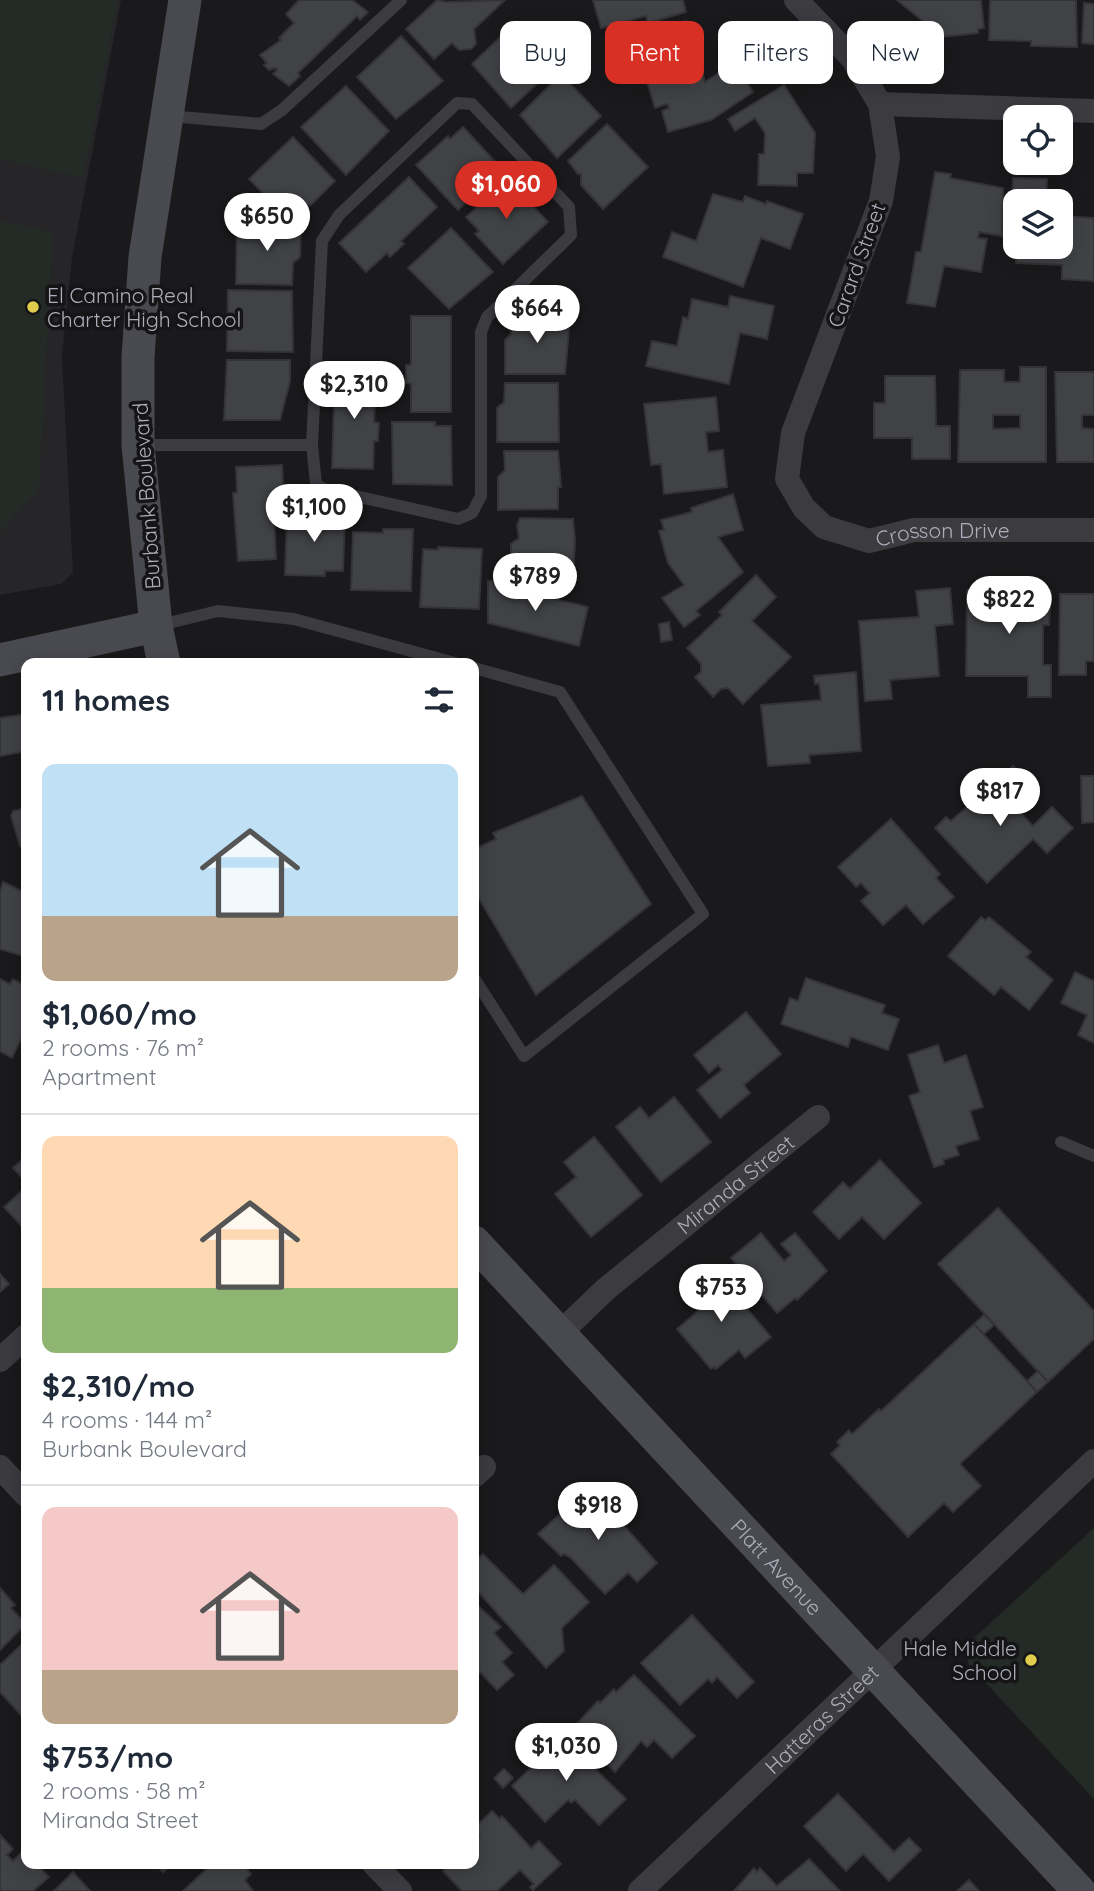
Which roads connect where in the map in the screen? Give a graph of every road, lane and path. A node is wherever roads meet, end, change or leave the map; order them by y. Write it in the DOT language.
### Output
graph roads {
  1 [pos="185,0"];
  2 [pos="401,0"];
  3 [pos="796,0"];
  4 [pos="880,104"];
  5 [pos="1094,111"];
  6 [pos="167,116"];
  7 [pos="138,445"];
  8 [pos="312,445"];
  9 [pos="804,508"];
  10 [pos="1094,530"];
  11 [pos="156,626"];
  12 [pos="163,658"];
  13 [pos="437,658"];
  14 [pos="0,660"];
  15 [pos="479,669"];
  16 [pos="479,986"];
  17 [pos="818,1117"];
  18 [pos="1061,1142"];
  19 [pos="1094,1156"];
  20 [pos="479,1248"];
  21 [pos="558,1335"];
  22 [pos="21,1341"];
  23 [pos="0,1360"];
  24 [pos="1094,1461"];
  25 [pos="0,1467"];
  26 [pos="21,1489"];
  27 [pos="874,1671"];
  28 [pos="379,1869"];
  29 [pos="400,1891"];
  30 [pos="640,1891"];
  31 [pos="1079,1891"];
  1 -- 6 [label="main road, Burbank Boulevard"];
  2 -- 6 [label="lane"];
  3 -- 4 [label="street, Carard Street"];
  4 -- 5 [label="street"];
  4 -- 9 [label="street, Carard Street"];
  6 -- 7 [label="main road, Burbank Boulevard"];
  7 -- 8 [label="lane"];
  7 -- 11 [label="main road, Burbank Boulevard"];
  8 -- 8 [label="lane"];
  9 -- 10 [label="street, Crosson Drive"];
  11 -- 12 [label="main road"];
  11 -- 13 [label="lane"];
  11 -- 14 [label="main road"];
  15 -- 16 [label="lane"];
  17 -- 21 [label="street, Miranda Street"];
  18 -- 19 [label="lane"];
  20 -- 21 [label="main road, Platt Avenue"];
  21 -- 27 [label="main road, Platt Avenue"];
  22 -- 23 [label="street"];
  24 -- 27 [label="street, Hatteras Street"];
  25 -- 26 [label="street"];
  27 -- 30 [label="street, Hatteras Street"];
  27 -- 31 [label="main road, Platt Avenue"];
  28 -- 29 [label="street"];
}
